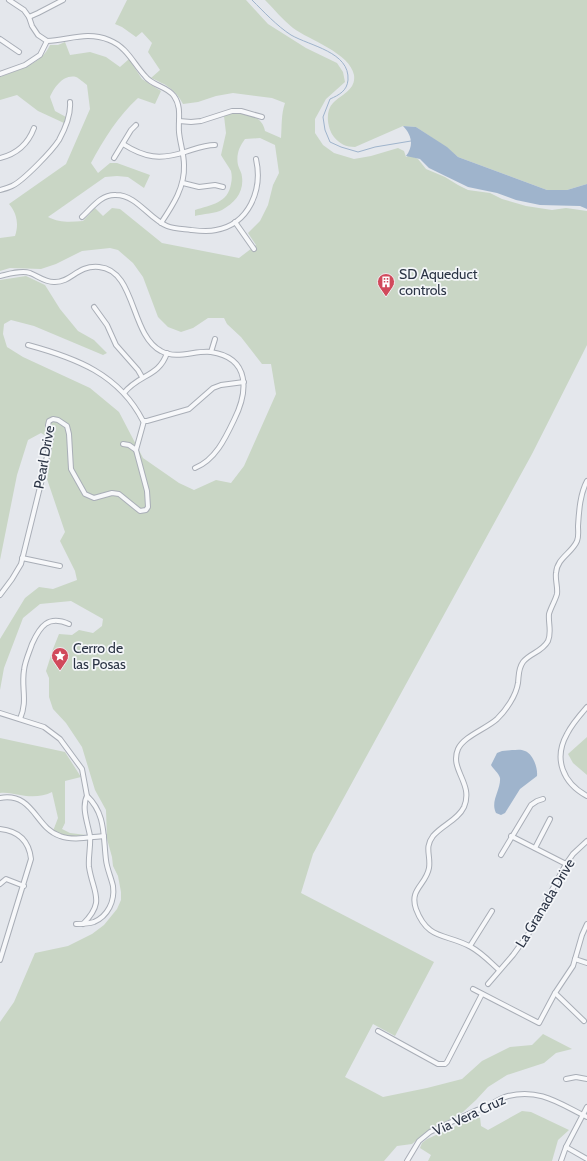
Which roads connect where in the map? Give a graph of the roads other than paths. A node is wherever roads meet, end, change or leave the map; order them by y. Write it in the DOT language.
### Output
graph roads {
  1 [pos="9,0"];
  2 [pos="64,0"];
  3 [pos="29,17"];
  4 [pos="0,38"];
  5 [pos="47,41"];
  6 [pos="19,52"];
  7 [pos="0,74"];
  8 [pos="70,102"];
  9 [pos="262,117"];
  10 [pos="179,121"];
  11 [pos="136,125"];
  12 [pos="34,128"];
  13 [pos="123,144"];
  14 [pos="215,145"];
  15 [pos="182,152"];
  16 [pos="0,158"];
  17 [pos="114,158"];
  18 [pos="256,160"];
  19 [pos="183,183"];
  20 [pos="223,187"];
  21 [pos="0,190"];
  22 [pos="82,217"];
  23 [pos="235,222"];
  24 [pos="161,223"];
  25 [pos="254,249"];
  26 [pos="0,276"];
  27 [pos="94,307"];
  28 [pos="215,339"];
  29 [pos="28,345"];
  30 [pos="211,352"];
  31 [pos="167,353"];
  32 [pos="142,377"];
  33 [pos="244,382"];
  34 [pos="124,393"];
  35 [pos="144,421"];
  36 [pos="123,444"];
  37 [pos="136,450"];
  38 [pos="195,468"];
  39 [pos="587,481"];
  40 [pos="22,558"];
  41 [pos="60,566"];
  42 [pos="0,595"];
  43 [pos="69,624"];
  44 [pos="587,706"];
  45 [pos="0,713"];
  46 [pos="20,719"];
  47 [pos="87,796"];
  48 [pos="587,796"];
  49 [pos="0,798"];
  50 [pos="543,798"];
  51 [pos="550,819"];
  52 [pos="0,829"];
  53 [pos="104,836"];
  54 [pos="511,836"];
  55 [pos="90,837"];
  56 [pos="587,841"];
  57 [pos="535,848"];
  58 [pos="501,855"];
  59 [pos="566,864"];
  60 [pos="0,884"];
  61 [pos="24,886"];
  62 [pos="492,911"];
  63 [pos="76,924"];
  64 [pos="83,924"];
  65 [pos="587,924"];
  66 [pos="470,946"];
  67 [pos="575,959"];
  68 [pos="0,960"];
  69 [pos="587,963"];
  70 [pos="499,970"];
  71 [pos="488,984"];
  72 [pos="473,989"];
  73 [pos="555,992"];
  74 [pos="482,994"];
  75 [pos="584,1021"];
  76 [pos="378,1031"];
  77 [pos="566,1079"];
  78 [pos="587,1080"];
  79 [pos="587,1107"];
  80 [pos="585,1116"];
  81 [pos="566,1147"];
  82 [pos="587,1159"];
  83 [pos="407,1161"];
  84 [pos="561,1161"];
  1 -- 3 [label="street"];
  2 -- 3 [label="street"];
  3 -- 5 [label="street"];
  4 -- 6 [label="street"];
  5 -- 7 [label="street"];
  5 -- 10 [label="street"];
  8 -- 21 [label="street"];
  9 -- 10 [label="street"];
  10 -- 15 [label="street"];
  11 -- 13 [label="street"];
  12 -- 16 [label="street"];
  13 -- 15 [label="street"];
  13 -- 17 [label="street"];
  14 -- 15 [label="street"];
  15 -- 19 [label="street"];
  18 -- 23 [label="street"];
  19 -- 20 [label="street"];
  19 -- 24 [label="street"];
  22 -- 24 [label="street"];
  23 -- 24 [label="street"];
  23 -- 25 [label="street"];
  26 -- 31 [label="street"];
  27 -- 32 [label="street"];
  28 -- 30 [label="street"];
  29 -- 34 [label="street"];
  30 -- 31 [label="street"];
  30 -- 33 [label="street"];
  31 -- 32 [label="street"];
  32 -- 34 [label="street"];
  33 -- 35 [label="street"];
  33 -- 38 [label="street"];
  34 -- 35 [label="street"];
  35 -- 37 [label="street"];
  36 -- 37 [label="street"];
  37 -- 40 [label="street, Pearl Drive"];
  39 -- 66 [label="street"];
  40 -- 41 [label="street"];
  40 -- 42 [label="street, Pearl Drive"];
  43 -- 46 [label="street"];
  44 -- 48 [label="street"];
  45 -- 46 [label="street"];
  46 -- 47 [label="street"];
  47 -- 53 [label="street"];
  47 -- 55 [label="street"];
  49 -- 55 [label="street"];
  50 -- 54 [label="street"];
  51 -- 57 [label="street"];
  52 -- 61 [label="street"];
  53 -- 55 [label="street"];
  53 -- 64 [label="street"];
  54 -- 57 [label="street"];
  54 -- 58 [label="street"];
  55 -- 64 [label="street"];
  56 -- 59 [label="street, La Granada Drive"];
  57 -- 59 [label="street"];
  59 -- 70 [label="street, La Granada Drive"];
  60 -- 61 [label="street"];
  61 -- 68 [label="street"];
  62 -- 66 [label="street"];
  63 -- 64 [label="street"];
  65 -- 67 [label="street"];
  66 -- 70 [label="street"];
  67 -- 69 [label="street"];
  67 -- 73 [label="street"];
  70 -- 71 [label="street, La Granada Drive"];
  72 -- 74 [label="street"];
  73 -- 74 [label="street"];
  73 -- 75 [label="street"];
  74 -- 76 [label="street"];
  77 -- 78 [label="street"];
  79 -- 80 [label="street"];
  80 -- 81 [label="street"];
  80 -- 83 [label="street, Via Vera Cruz"];
  81 -- 82 [label="street"];
  81 -- 84 [label="street"];
}
